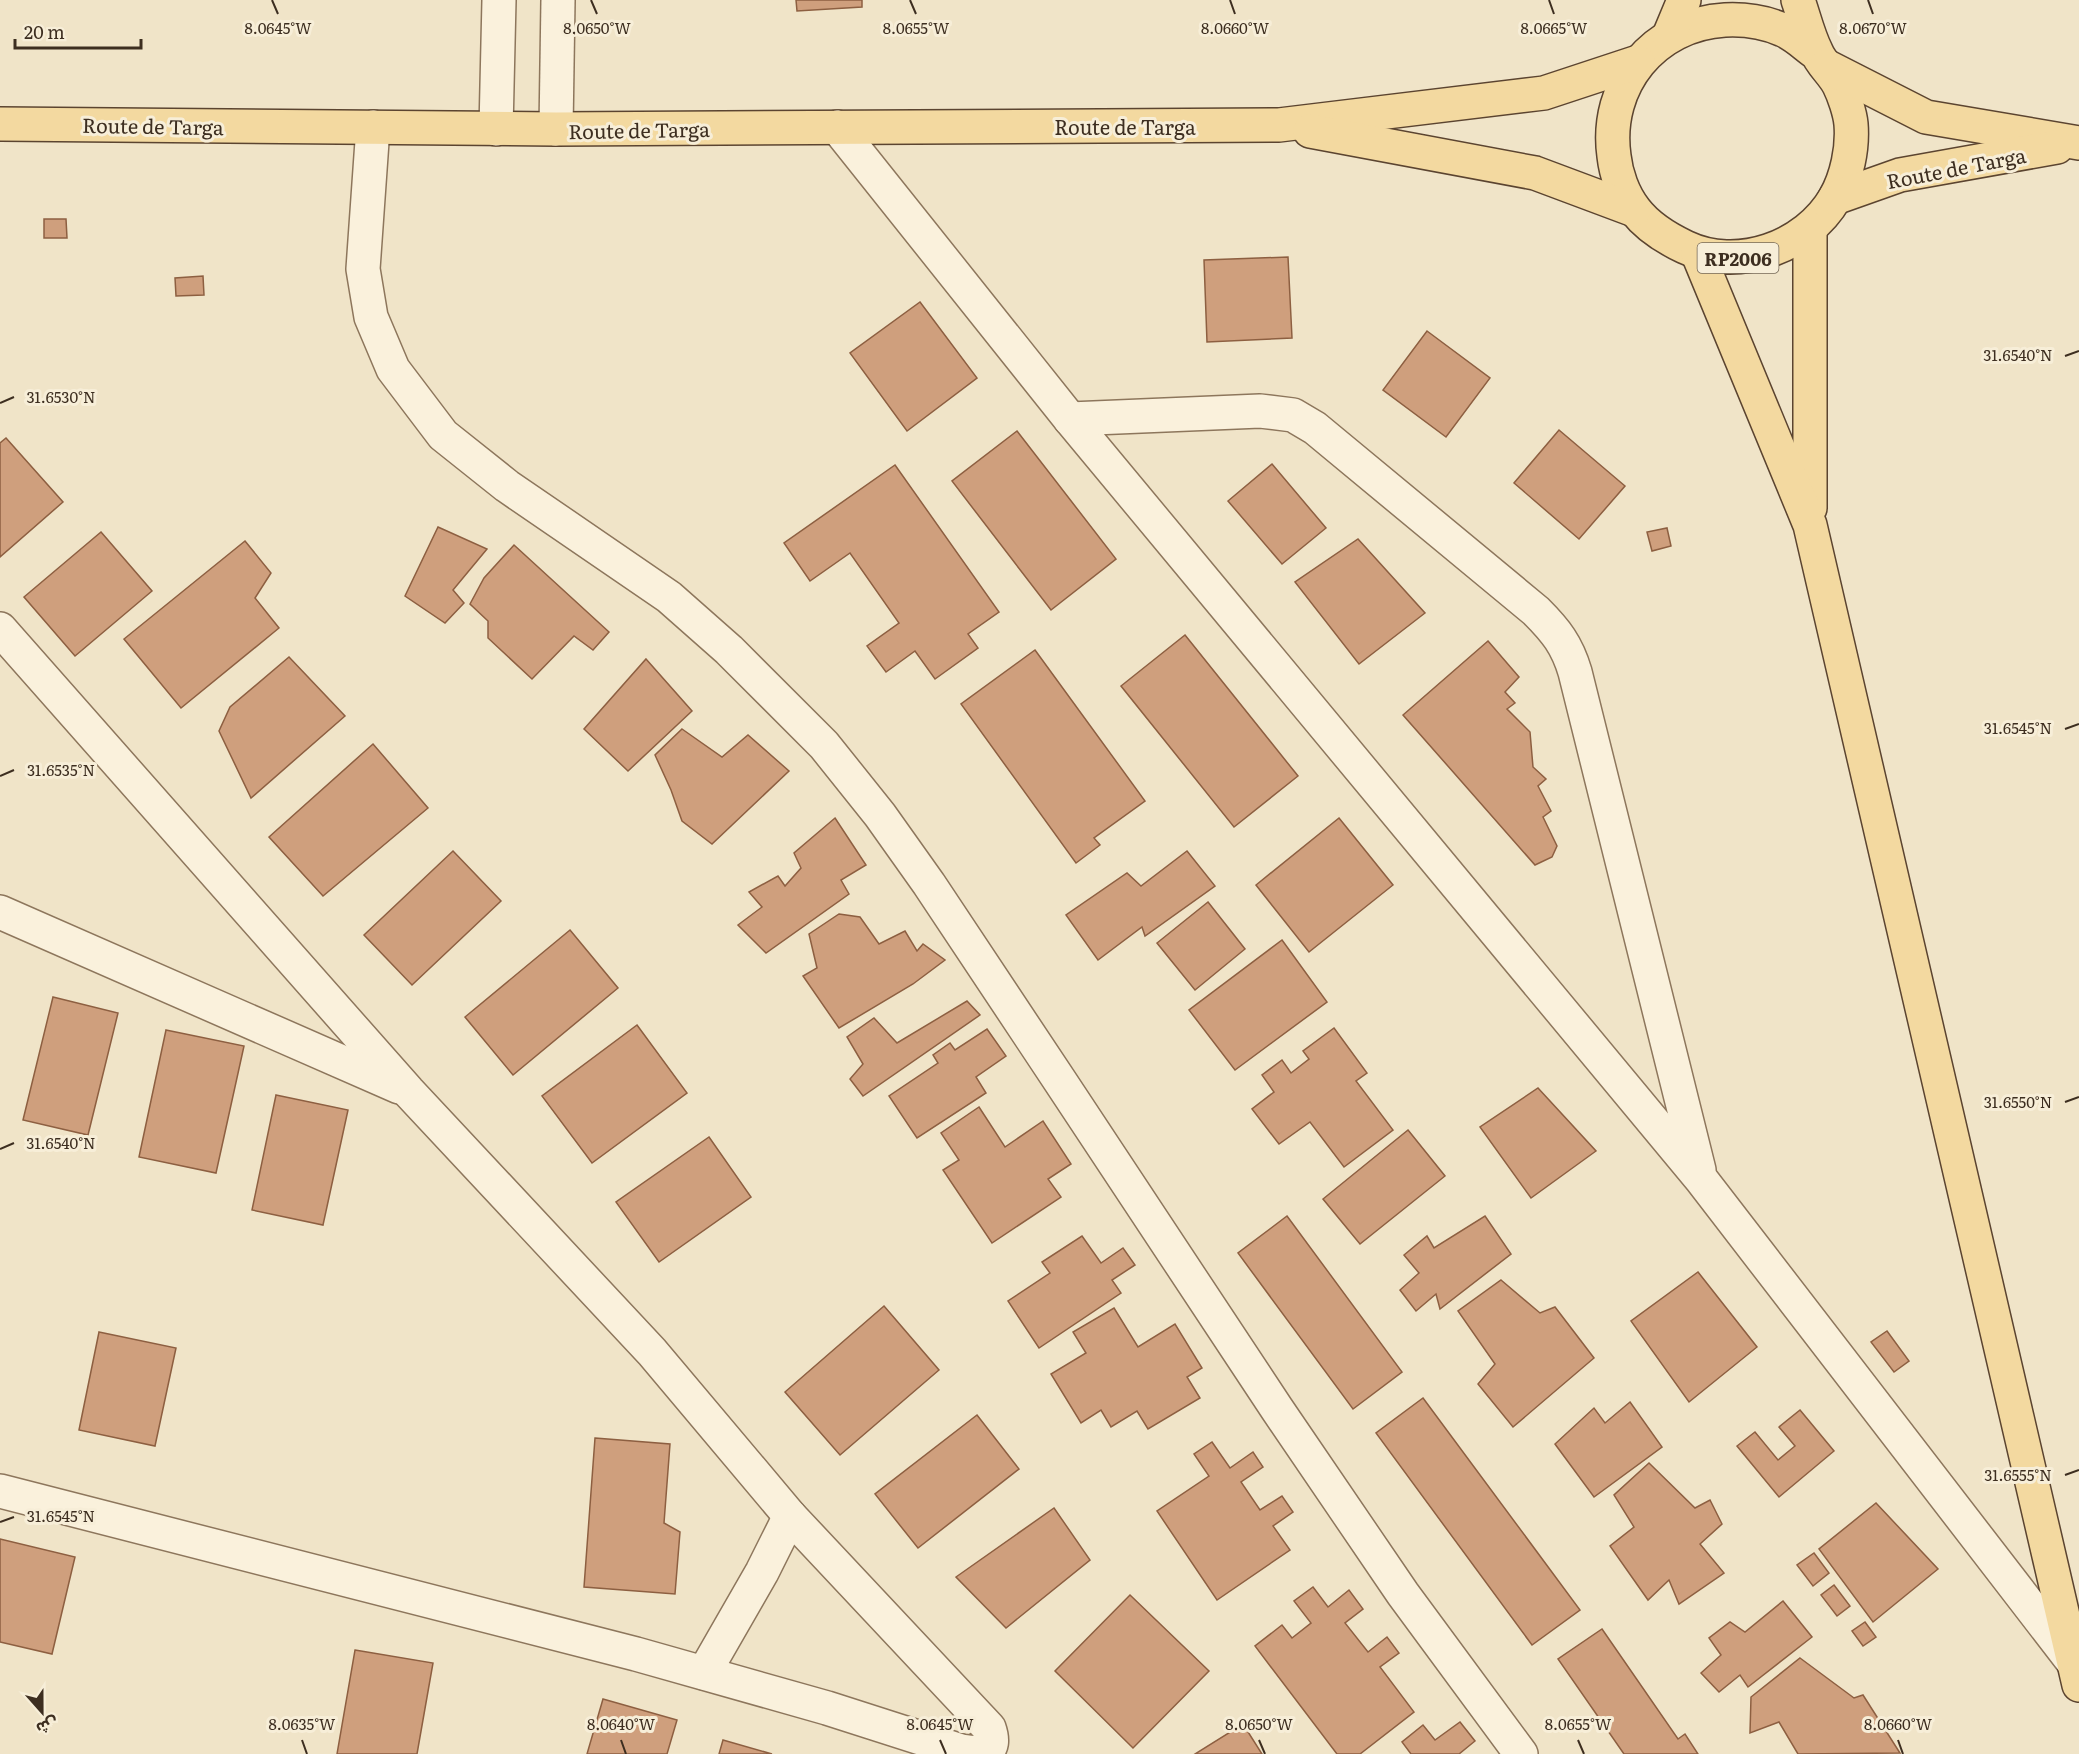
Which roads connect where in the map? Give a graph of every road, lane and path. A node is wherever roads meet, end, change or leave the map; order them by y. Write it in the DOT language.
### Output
graph roads {
  1 [pos="500,0"];
  2 [pos="558,0"];
  3 [pos="1684,0"];
  4 [pos="1798,0"];
  5 [pos="1668,36"];
  6 [pos="1821,60"];
  7 [pos="1638,62"];
  8 [pos="0,124"];
  9 [pos="1279,125"];
  10 [pos="373,127"];
  11 [pos="837,127"];
  12 [pos="496,129"];
  13 [pos="556,129"];
  14 [pos="1835,198"];
  15 [pos="1634,210"];
  16 [pos="1810,229"];
  17 [pos="1698,254"];
  18 [pos="1070,419"];
  19 [pos="1810,525"];
  20 [pos="0,629"];
  21 [pos="0,912"];
  22 [pos="408,1091"];
  23 [pos="1701,1179"];
  24 [pos="0,1491"];
  25 [pos="790,1516"];
  26 [pos="704,1673"];
  27 [pos="2076,1674"];
  28 [pos="1521,1754"];
  1 -- 12 [label="street"];
  2 -- 13 [label="street"];
  3 -- 5 [label="main road"];
  4 -- 6 [label="main road"];
  5 -- 6 [label="main road, RP2006"];
  5 -- 7 [label="main road, RP2006"];
  6 -- 14 [label="main road, RP2006"];
  6 -- 14 [label="main road, Route de Targa / RP2006"];
  7 -- 9 [label="main road, Route de Targa / RP2006"];
  7 -- 15 [label="main road, RP2006"];
  8 -- 10 [label="main road, Route de Targa / RP2006"];
  9 -- 11 [label="main road, Route de Targa / RP2006"];
  9 -- 15 [label="main road, Route de Targa / RP2006"];
  10 -- 12 [label="main road, Route de Targa / RP2006"];
  10 -- 28 [label="street"];
  11 -- 13 [label="main road, Route de Targa / RP2006"];
  11 -- 18 [label="street"];
  12 -- 13 [label="main road, Route de Targa / RP2006"];
  14 -- 16 [label="main road, RP2006"];
  15 -- 17 [label="main road, RP2006"];
  16 -- 17 [label="main road, RP2006"];
  16 -- 19 [label="main road"];
  17 -- 19 [label="main road"];
  18 -- 23 [label="street"];
  18 -- 23 [label="street"];
  19 -- 27 [label="main road"];
  20 -- 22 [label="street"];
  21 -- 22 [label="street"];
  22 -- 25 [label="street"];
  23 -- 27 [label="street"];
  24 -- 26 [label="street"];
  25 -- 26 [label="street"];
  25 -- 26 [label="street"];
}
